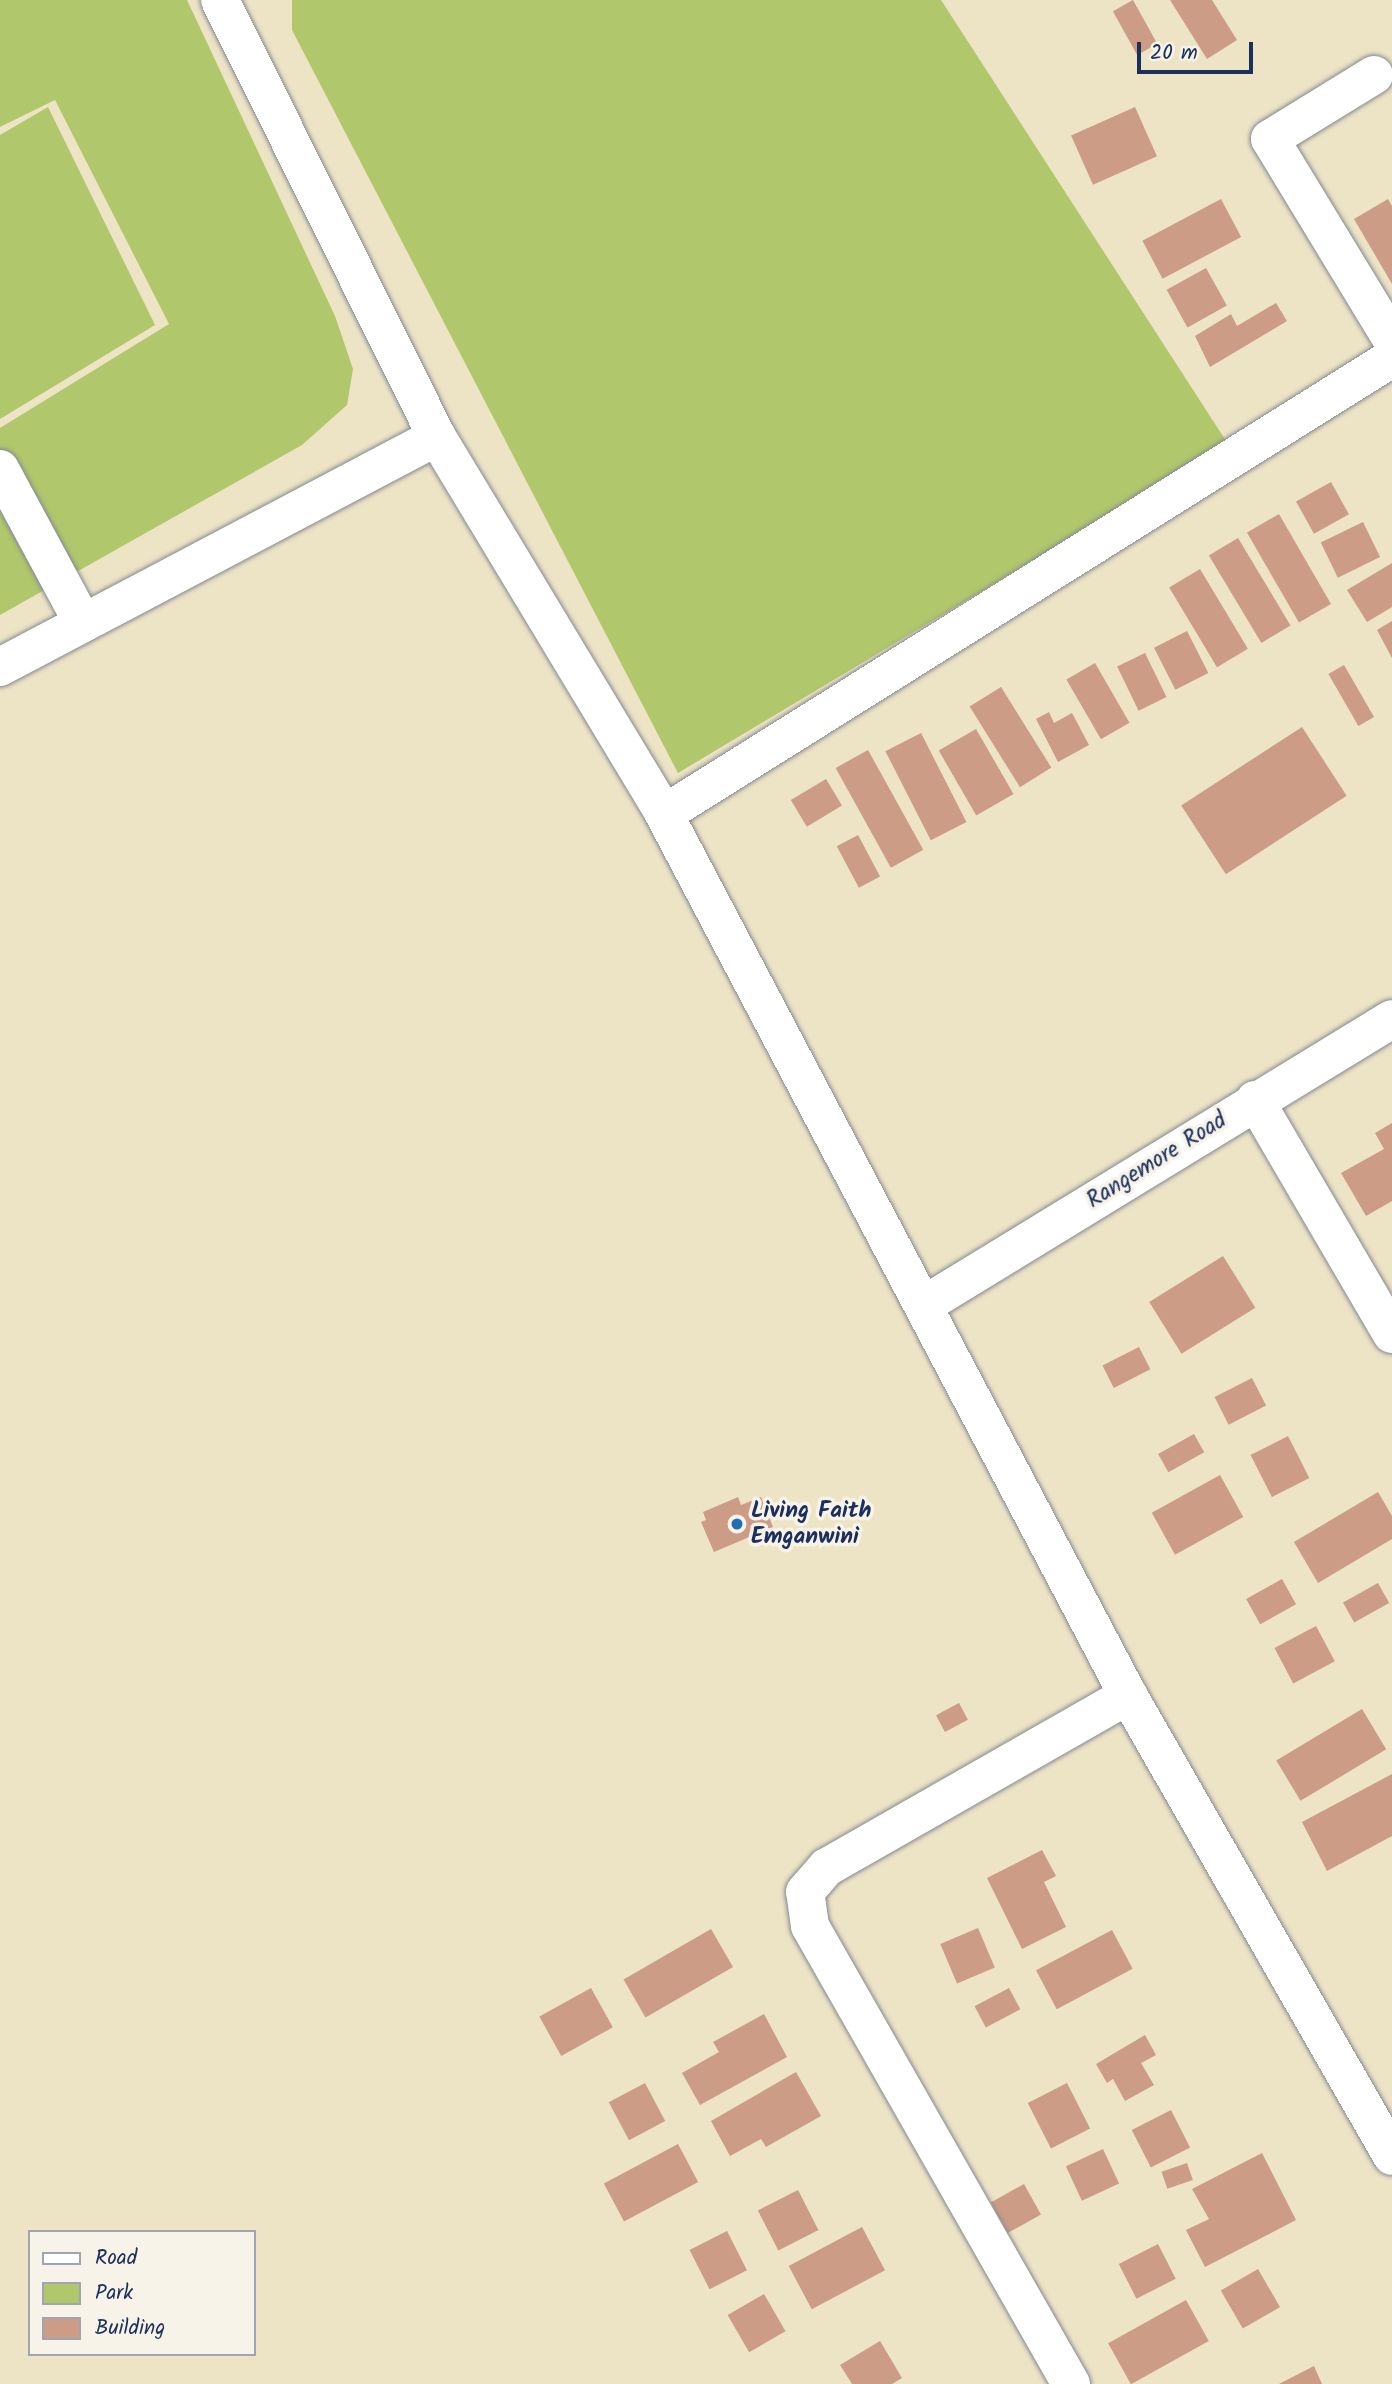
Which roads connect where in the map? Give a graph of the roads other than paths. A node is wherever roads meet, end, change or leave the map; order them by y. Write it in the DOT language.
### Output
graph roads {
  1 [pos="220,0"];
  2 [pos="1374,75"];
  3 [pos="1392,340"];
  4 [pos="1392,358"];
  5 [pos="437,437"];
  6 [pos="0,469"];
  7 [pos="83,623"];
  8 [pos="0,667"];
  9 [pos="664,814"];
  10 [pos="1392,1019"];
  11 [pos="1255,1100"];
  12 [pos="924,1305"];
  13 [pos="1392,1334"];
  14 [pos="1128,1695"];
  15 [pos="1392,2156"];
  16 [pos="1072,2384"];
  1 -- 5 [label="street"];
  2 -- 3 [label="street"];
  4 -- 9 [label="street"];
  5 -- 7 [label="street"];
  5 -- 9 [label="street"];
  6 -- 7 [label="street"];
  7 -- 8 [label="street"];
  9 -- 12 [label="street"];
  10 -- 11 [label="street, Rangemore Road"];
  11 -- 12 [label="street, Rangemore Road"];
  11 -- 13 [label="street"];
  12 -- 14 [label="street"];
  14 -- 15 [label="street"];
  14 -- 16 [label="street"];
}
